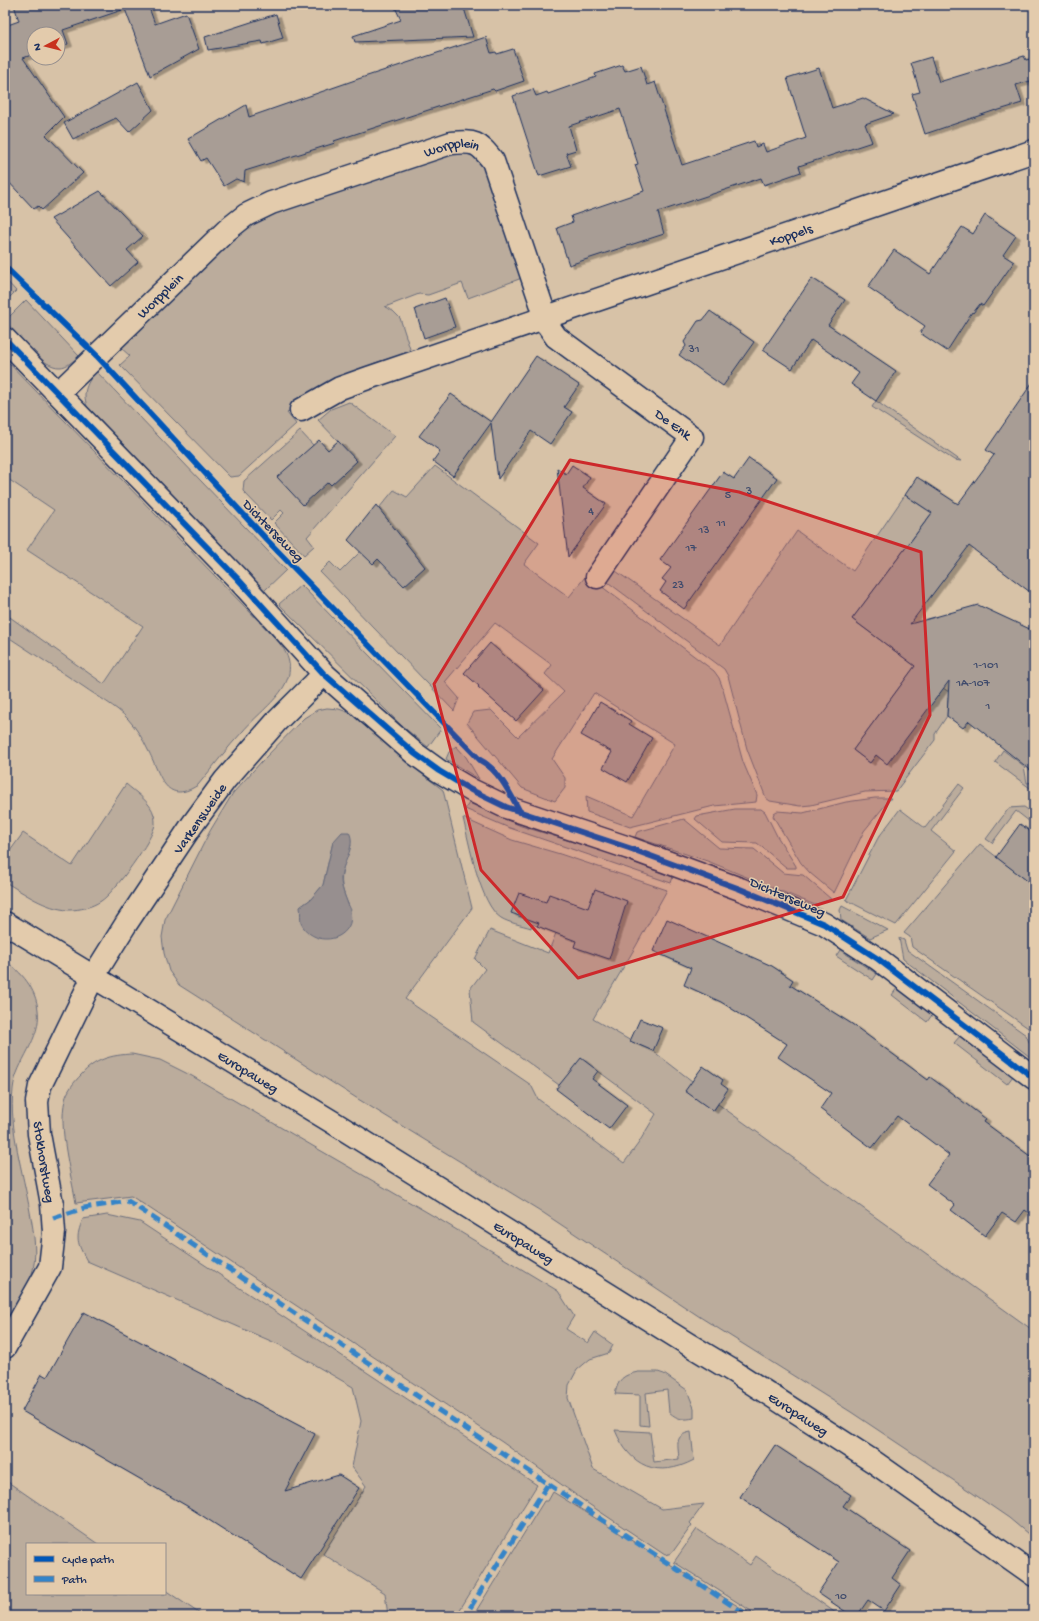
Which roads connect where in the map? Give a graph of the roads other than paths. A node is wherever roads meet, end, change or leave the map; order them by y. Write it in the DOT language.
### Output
graph roads {
  1 [pos="1034,151"];
  2 [pos="546,317"];
  3 [pos="5,339"];
  4 [pos="58,393"];
  5 [pos="301,410"];
  6 [pos="597,577"];
  7 [pos="324,674"];
  8 [pos="5,923"];
  9 [pos="93,977"];
  10 [pos="1034,1078"];
  11 [pos="5,1347"];
  12 [pos="1034,1575"];
  1 -- 2 [label="street, Koppels"];
  2 -- 4 [label="street, Worpplein"];
  2 -- 5 [label="street"];
  2 -- 6 [label="street, De Enk"];
  3 -- 4 [label="street, Dichterseweg"];
  4 -- 7 [label="street, Dichterseweg"];
  7 -- 9 [label="street, Varkensweide"];
  7 -- 10 [label="street, Dichterseweg"];
  8 -- 9 [label="street, Europaweg"];
  9 -- 11 [label="street, Stokhorstweg"];
  9 -- 12 [label="street, Europaweg"];
}
